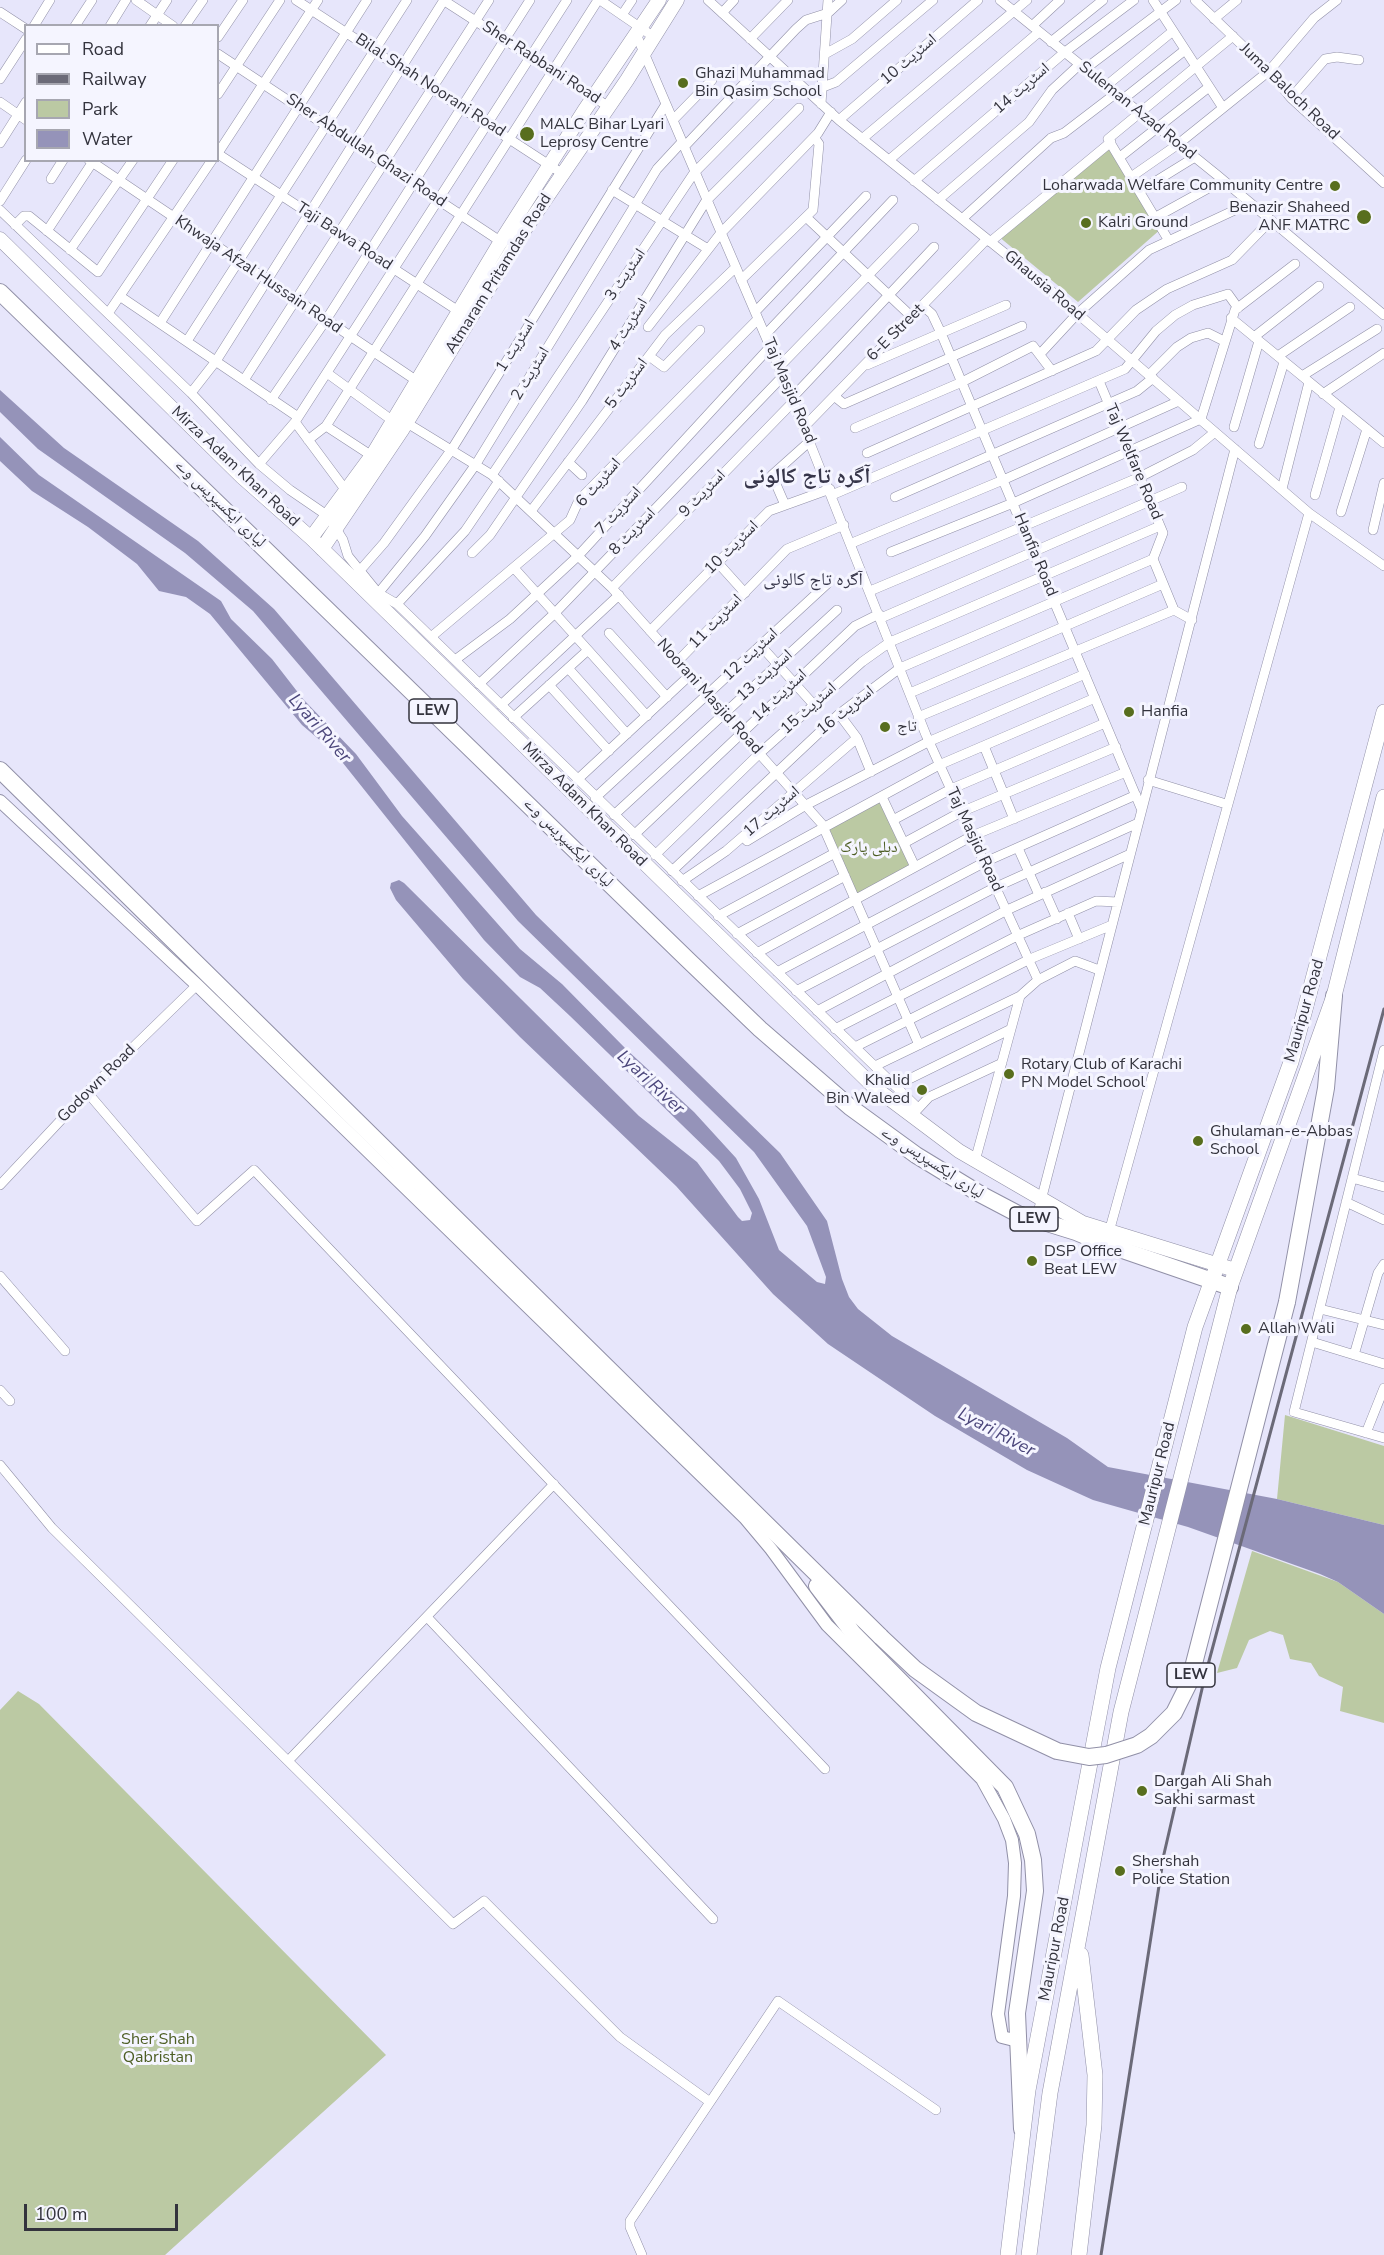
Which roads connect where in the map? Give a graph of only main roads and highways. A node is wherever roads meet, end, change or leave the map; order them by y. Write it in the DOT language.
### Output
graph roads {
  1 [pos="659,0"];
  2 [pos="677,0"];
  3 [pos="0,239"];
  4 [pos="507,245"];
  5 [pos="0,292"];
  6 [pos="400,422"];
  7 [pos="310,538"];
  8 [pos="322,549"];
  9 [pos="1384,712"];
  10 [pos="0,770"];
  11 [pos="1384,797"];
  12 [pos="1334,996"];
  13 [pos="1235,1270"];
  14 [pos="1214,1273"];
  15 [pos="1230,1287"];
  16 [pos="786,1545"];
  17 [pos="1078,1937"];
  18 [pos="1022,2129"];
  19 [pos="1008,2255"];
  20 [pos="1029,2255"];
  21 [pos="1079,2255"];
  1 -- 4 [label="main road, Atmaram Pritamdas Road"];
  2 -- 4 [label="main road, Atmaram Pritamdas Road"];
  3 -- 7 [label="main road, Mirza Adam Khan Road"];
  4 -- 6 [label="main road, Atmaram Pritamdas Road"];
  5 -- 14 [label="highway, لیاری ایکسپریس وے / LEW"];
  6 -- 7 [label="main road, Atmaram Pritamdas Road"];
  6 -- 8 [label="main road, Atmaram Pritamdas Road"];
  7 -- 8 [label="main road, Mirza Adam Khan Road"];
  8 -- 14 [label="main road, Mirza Adam Khan Road"];
  9 -- 14 [label="highway, Mauripur Road"];
  10 -- 16 [label="highway, LEW"];
  11 -- 12 [label="highway, Mauripur Road"];
  12 -- 13 [label="highway, Mauripur Road"];
  12 -- 16 [label="highway, LEW, bridge"];
  13 -- 14 [label="main road, Mirza Adam Khan Road"];
  13 -- 15 [label="highway, Mauripur Road"];
  14 -- 15 [label="highway, لیاری ایکسپریس وے"];
  14 -- 18 [label="highway, Mauripur Road"];
  15 -- 17 [label="highway, Mauripur Road"];
  16 -- 18 [label="highway, LEW"];
  17 -- 20 [label="highway, Mauripur Road"];
  17 -- 21 [label="highway"];
  18 -- 19 [label="highway, Mauripur Road"];
}
